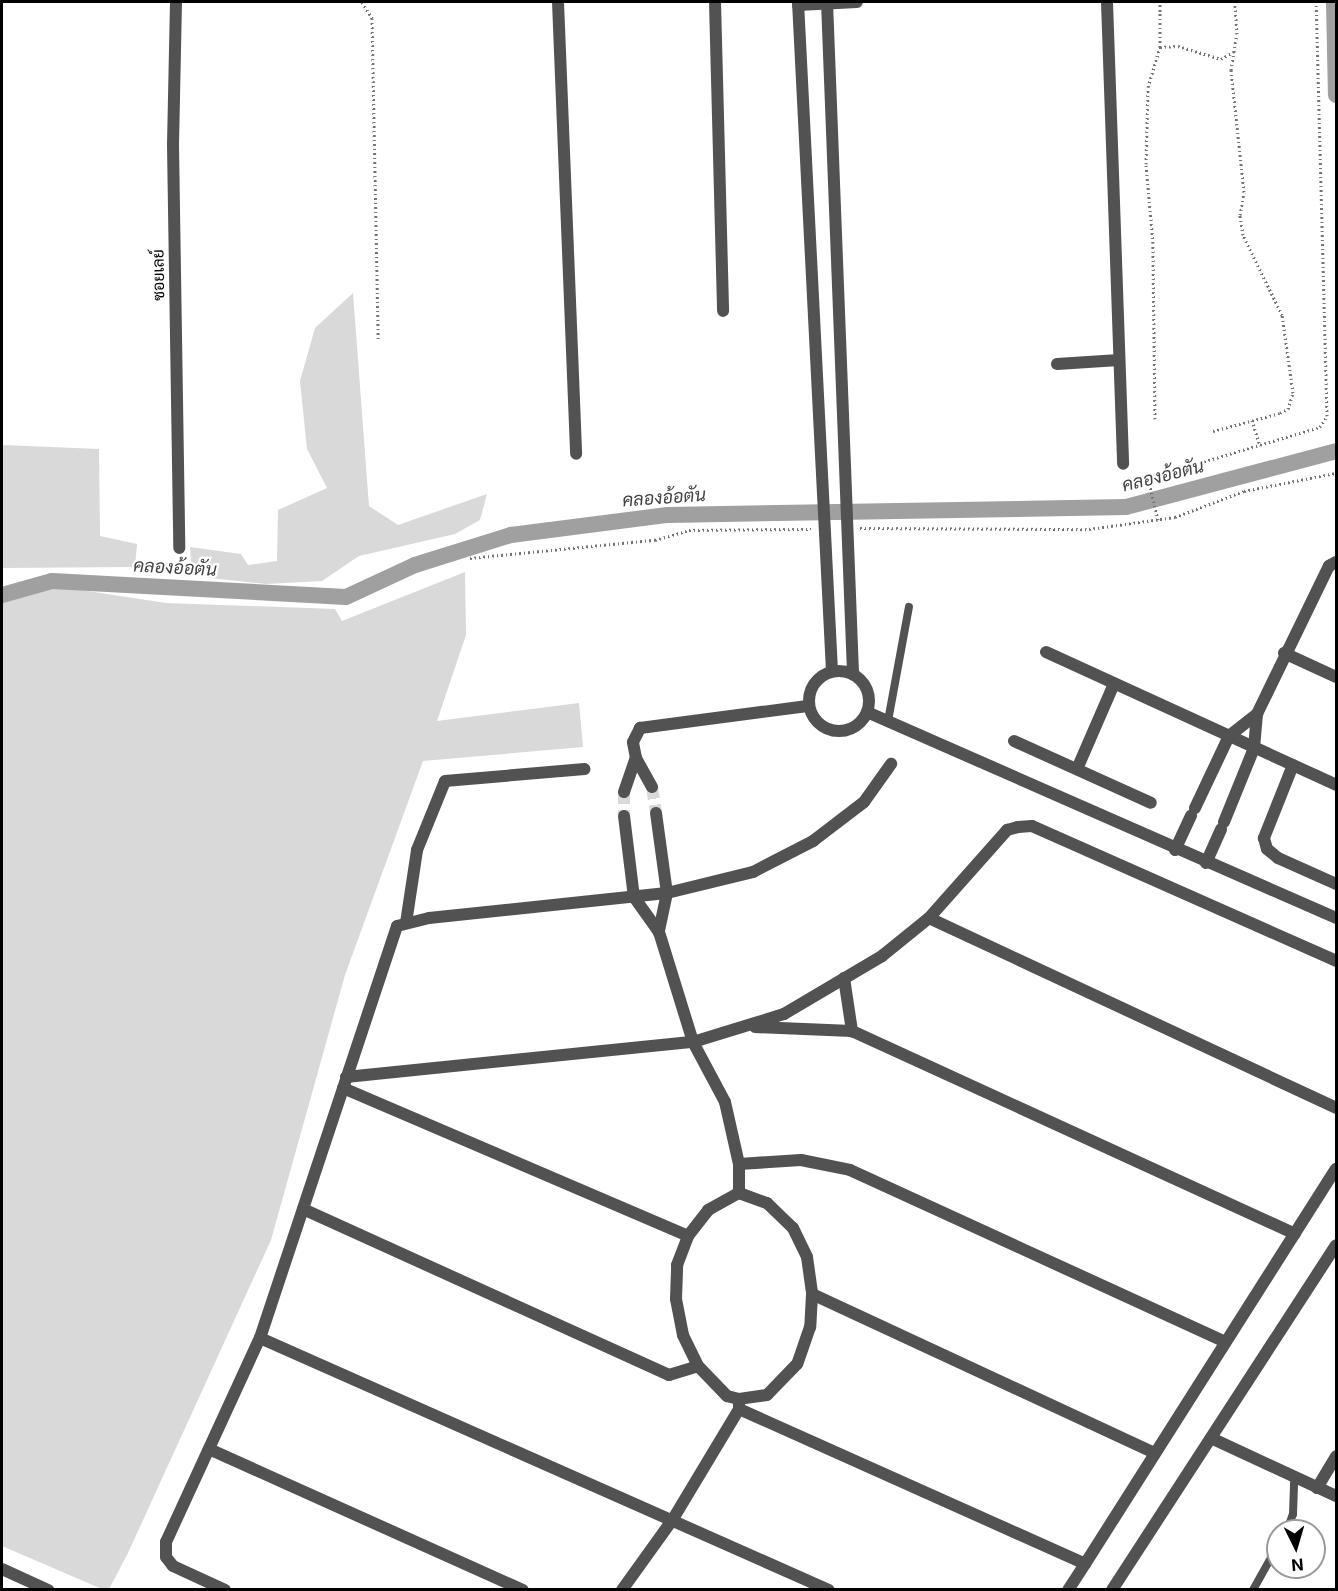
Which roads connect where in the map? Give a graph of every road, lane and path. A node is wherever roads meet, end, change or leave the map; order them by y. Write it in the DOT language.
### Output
graph roads {
  1 [pos="176,2"];
  2 [pos="362,2"];
  3 [pos="558,2"];
  4 [pos="715,2"];
  5 [pos="827,2"];
  6 [pos="856,2"];
  7 [pos="1107,2"];
  8 [pos="1160,2"];
  9 [pos="1235,2"];
  10 [pos="1316,2"];
  11 [pos="798,3"];
  12 [pos="1161,47"];
  13 [pos="1234,50"];
  14 [pos="723,311"];
  15 [pos="378,340"];
  16 [pos="1119,360"];
  17 [pos="1057,364"];
  18 [pos="1155,419"];
  19 [pos="1252,420"];
  20 [pos="1213,431"];
  21 [pos="1260,446"];
  22 [pos="576,454"];
  23 [pos="1123,464"];
  24 [pos="1336,473"];
  25 [pos="1158,520"];
  26 [pos="820,528"];
  27 [pos="855,528"];
  28 [pos="179,548"];
  29 [pos="470,558"];
  30 [pos="1334,566"];
  31 [pos="909,607"];
  32 [pos="1046,652"];
  33 [pos="1284,653"];
  34 [pos="832,671"];
  35 [pos="853,674"];
  36 [pos="1336,677"];
  37 [pos="1114,684"];
  38 [pos="808,706"];
  39 [pos="867,712"];
  40 [pos="1257,714"];
  41 [pos="888,721"];
  42 [pos="1228,736"];
  43 [pos="1014,741"];
  44 [pos="1254,748"];
  45 [pos="636,758"];
  46 [pos="891,764"];
  47 [pos="1293,765"];
  48 [pos="584,769"];
  49 [pos="1077,769"];
  50 [pos="1336,785"];
  51 [pos="652,787"];
  52 [pos="624,792"];
  53 [pos="1151,803"];
  54 [pos="656,813"];
  55 [pos="624,816"];
  56 [pos="1175,850"];
  57 [pos="1206,863"];
  58 [pos="1336,884"];
  59 [pos="667,893"];
  60 [pos="634,897"];
  61 [pos="929,918"];
  62 [pos="1336,918"];
  63 [pos="406,923"];
  64 [pos="658,932"];
  65 [pos="1336,962"];
  66 [pos="844,978"];
  67 [pos="744,1026"];
  68 [pos="852,1031"];
  69 [pos="693,1042"];
  70 [pos="345,1083"];
  71 [pos="1336,1108"];
  72 [pos="739,1164"];
  73 [pos="1336,1169"];
  74 [pos="739,1194"];
  75 [pos="303,1209"];
  76 [pos="1295,1234"];
  77 [pos="688,1236"];
  78 [pos="1336,1245"];
  79 [pos="812,1294"];
  80 [pos="260,1338"];
  81 [pos="1226,1342"];
  82 [pos="698,1366"];
  83 [pos="739,1404"];
  84 [pos="1210,1438"];
  85 [pos="209,1449"];
  86 [pos="1155,1454"];
  87 [pos="1336,1456"];
  88 [pos="1294,1477"];
  89 [pos="1317,1488"];
  90 [pos="1336,1496"];
  91 [pos="1292,1519"];
  92 [pos="673,1520"];
  93 [pos="1085,1564"];
  94 [pos="1266,1567"];
  95 [pos="2,1569"];
  96 [pos="48,1590"];
  97 [pos="225,1590"];
  98 [pos="523,1590"];
  99 [pos="622,1590"];
  100 [pos="829,1590"];
  101 [pos="1068,1590"];
  102 [pos="1112,1590"];
  103 [pos="1253,1590"];
  1 -- 28 [label="street, ซอยเลย์"];
  2 -- 15 [label="path"];
  3 -- 22 [label="street"];
  4 -- 14 [label="street"];
  5 -- 6 [label="street"];
  5 -- 11 [label="street"];
  5 -- 35 [label="street"];
  7 -- 16 [label="street"];
  8 -- 12 [label="path"];
  9 -- 13 [label="path"];
  10 -- 21 [label="path"];
  11 -- 34 [label="street"];
  12 -- 13 [label="path"];
  12 -- 18 [label="path"];
  13 -- 19 [label="path"];
  16 -- 17 [label="street"];
  16 -- 23 [label="street"];
  19 -- 20 [label="path"];
  19 -- 21 [label="path"];
  21 -- 25 [label="path"];
  24 -- 25 [label="path"];
  25 -- 27 [label="path"];
  26 -- 29 [label="path"];
  30 -- 33 [label="street"];
  31 -- 41 [label="lane"];
  32 -- 37 [label="street"];
  33 -- 36 [label="street"];
  33 -- 40 [label="street"];
  34 -- 35 [label="street"];
  34 -- 38 [label="street"];
  35 -- 39 [label="street"];
  37 -- 42 [label="street"];
  37 -- 49 [label="street"];
  38 -- 39 [label="street"];
  38 -- 45 [label="street"];
  39 -- 41 [label="street"];
  40 -- 42 [label="street"];
  40 -- 44 [label="street"];
  41 -- 56 [label="street"];
  42 -- 44 [label="street"];
  42 -- 56 [label="street"];
  43 -- 49 [label="street"];
  44 -- 47 [label="street"];
  44 -- 57 [label="street"];
  45 -- 51 [label="street"];
  45 -- 52 [label="street"];
  46 -- 59 [label="street"];
  47 -- 50 [label="street"];
  47 -- 58 [label="street"];
  48 -- 63 [label="street"];
  49 -- 53 [label="street"];
  54 -- 59 [label="street"];
  55 -- 60 [label="street"];
  56 -- 57 [label="street"];
  57 -- 62 [label="street"];
  59 -- 60 [label="street"];
  59 -- 64 [label="street"];
  60 -- 63 [label="street"];
  60 -- 64 [label="street"];
  61 -- 65 [label="street"];
  61 -- 66 [label="street"];
  61 -- 71 [label="street"];
  63 -- 70 [label="street"];
  64 -- 69 [label="street"];
  66 -- 67 [label="street"];
  66 -- 68 [label="street"];
  67 -- 68 [label="street"];
  67 -- 69 [label="street"];
  68 -- 76 [label="street"];
  69 -- 70 [label="street"];
  69 -- 72 [label="street"];
  70 -- 75 [label="street"];
  70 -- 77 [label="street"];
  72 -- 74 [label="street"];
  72 -- 81 [label="street"];
  73 -- 76 [label="street"];
  74 -- 77 [label="street"];
  74 -- 79 [label="street"];
  75 -- 80 [label="street"];
  75 -- 82 [label="street"];
  76 -- 81 [label="street"];
  77 -- 82 [label="street"];
  78 -- 84 [label="street"];
  79 -- 83 [label="street"];
  79 -- 86 [label="street"];
  80 -- 85 [label="street"];
  80 -- 92 [label="street"];
  81 -- 86 [label="street"];
  82 -- 83 [label="street"];
  83 -- 92 [label="street"];
  83 -- 93 [label="street"];
  84 -- 88 [label="street"];
  84 -- 102 [label="street"];
  85 -- 97 [label="street"];
  85 -- 98 [label="street"];
  86 -- 93 [label="street"];
  87 -- 89 [label="street"];
  88 -- 89 [label="street"];
  88 -- 91 [label="lane"];
  89 -- 90 [label="street"];
  92 -- 99 [label="street"];
  92 -- 100 [label="street"];
  93 -- 101 [label="street"];
  94 -- 103 [label="lane"];
  95 -- 96 [label="street"];
}
